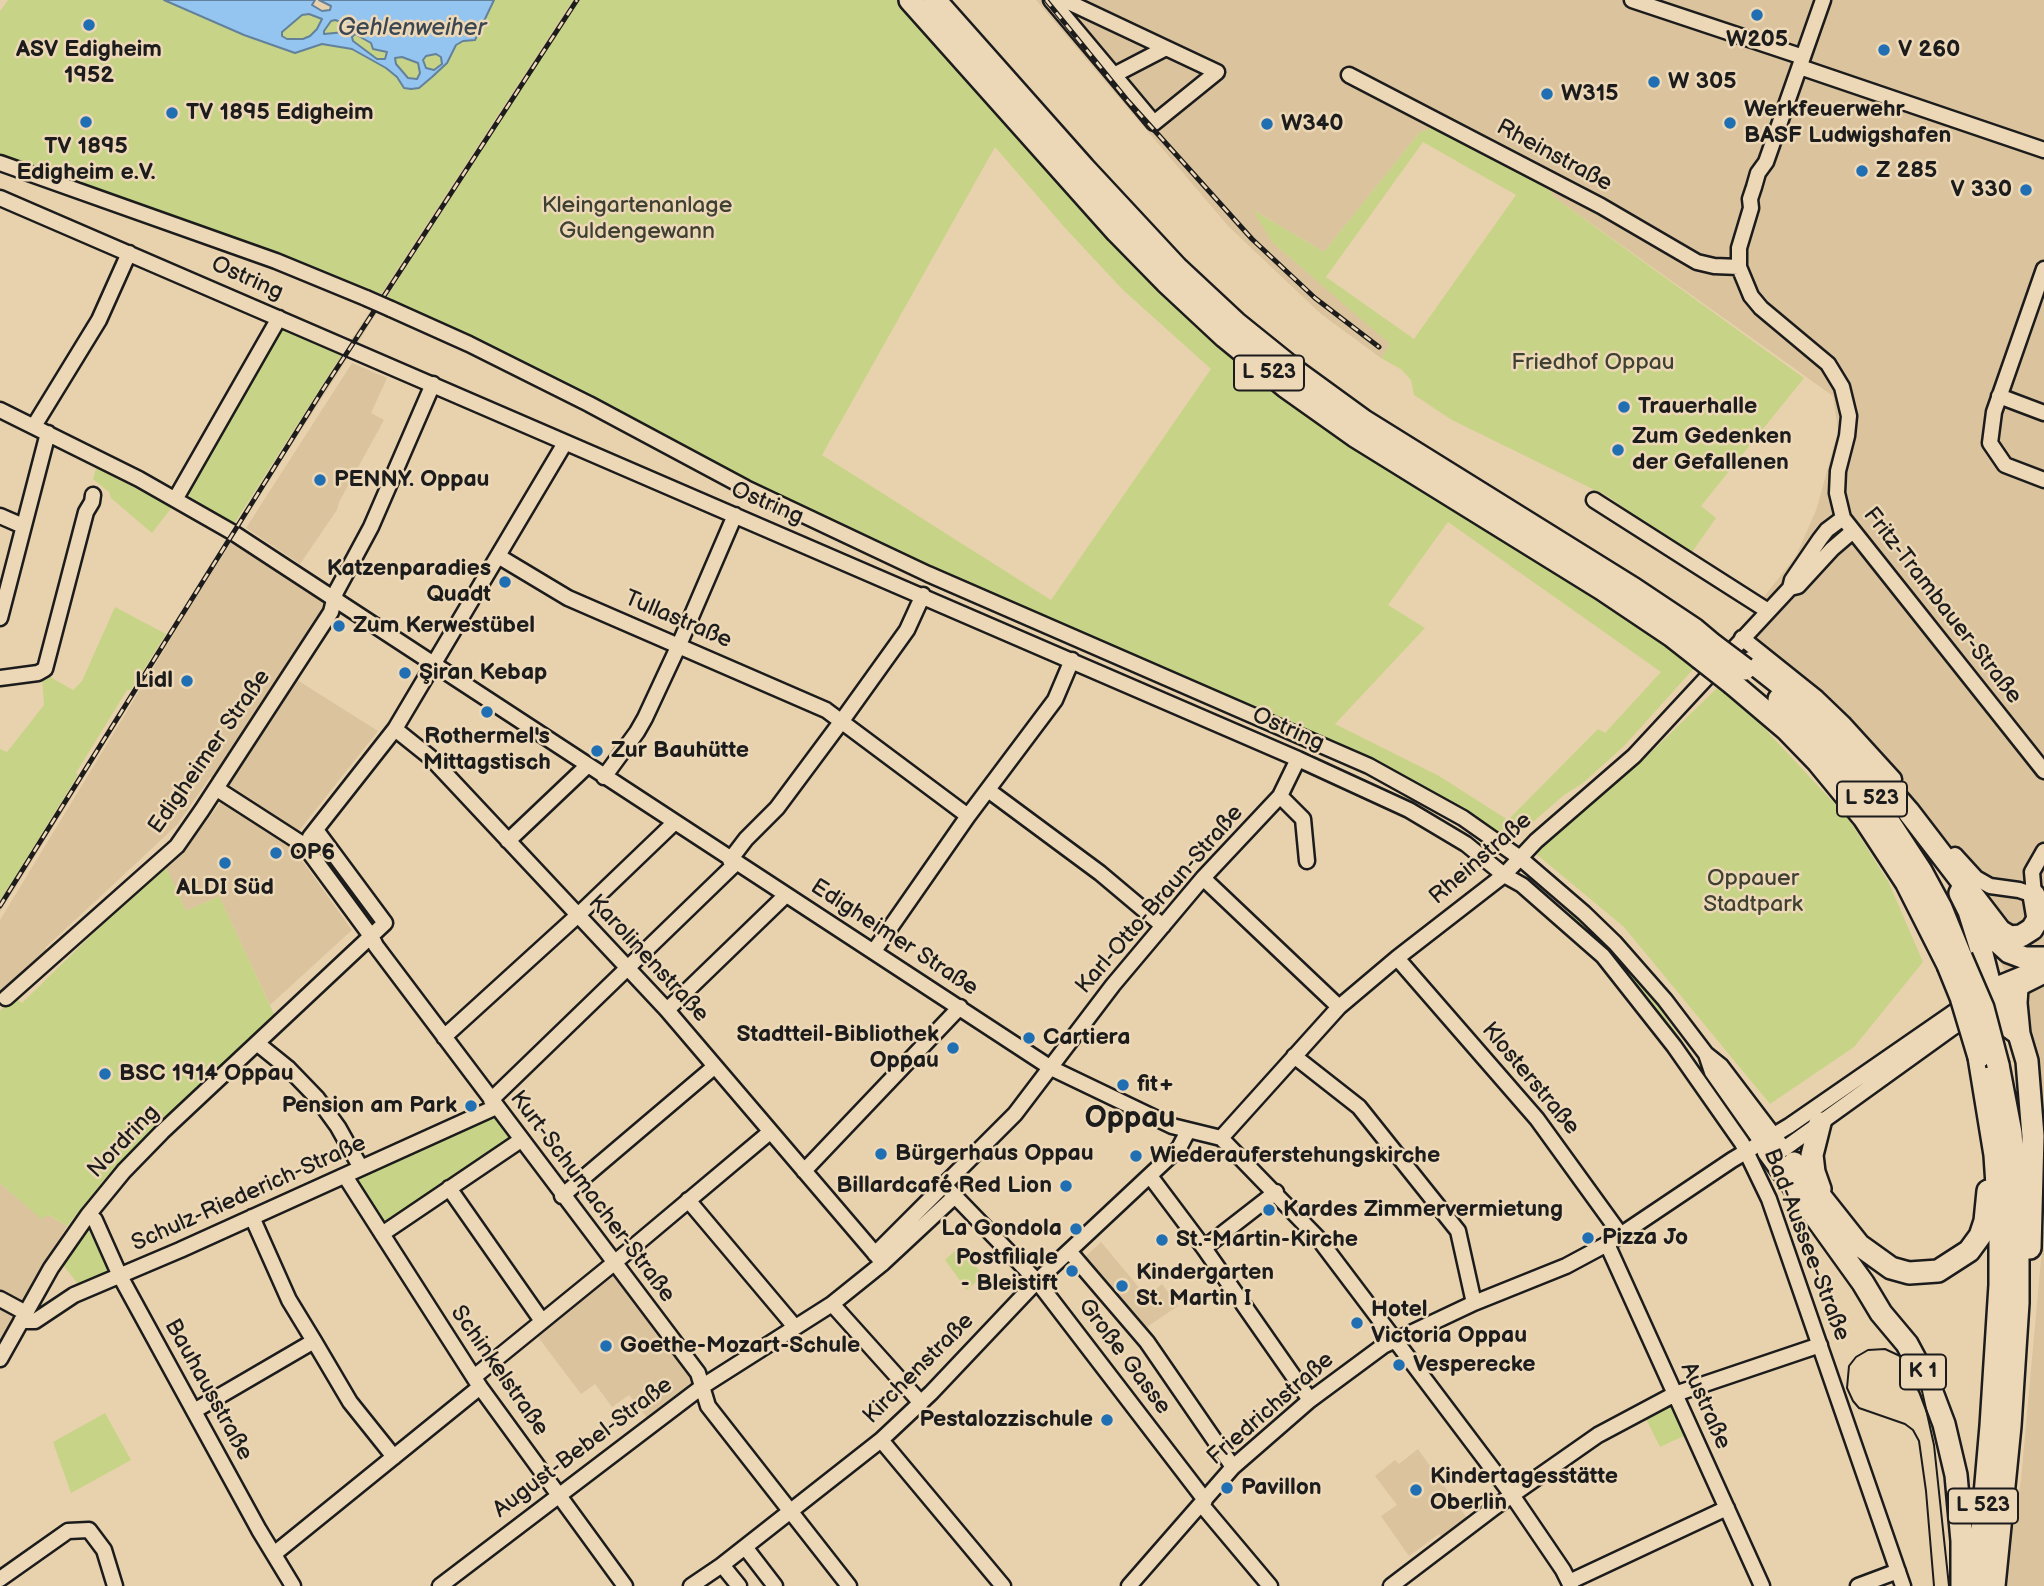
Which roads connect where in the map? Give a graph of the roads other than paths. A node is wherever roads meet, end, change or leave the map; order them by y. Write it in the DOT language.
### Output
graph roads {
  1 [pos="910,0"];
  2 [pos="935,0"];
  3 [pos="1051,0"];
  4 [pos="1064,0"];
  5 [pos="1632,0"];
  6 [pos="1823,0"];
  7 [pos="1166,48"];
  8 [pos="1802,62"];
  9 [pos="1114,75"];
  10 [pos="1349,75"];
  11 [pos="2044,150"];
  12 [pos="0,163"];
  13 [pos="0,198"];
  14 [pos="129,253"];
  15 [pos="1739,267"];
  16 [pos="2044,269"];
  17 [pos="2040,296"];
  18 [pos="279,318"];
  19 [pos="433,384"];
  20 [pos="1999,396"];
  21 [pos="0,410"];
  22 [pos="2044,413"];
  23 [pos="34,426"];
  24 [pos="48,433"];
  25 [pos="565,443"];
  26 [pos="2044,480"];
  27 [pos="93,495"];
  28 [pos="176,498"];
  29 [pos="1594,500"];
  30 [pos="735,515"];
  31 [pos="0,516"];
  32 [pos="1843,518"];
  33 [pos="23,526"];
  34 [pos="1853,531"];
  35 [pos="498,556"];
  36 [pos="1790,588"];
  37 [pos="923,596"];
  38 [pos="335,598"];
  39 [pos="1768,611"];
  40 [pos="0,618"];
  41 [pos="1742,638"];
  42 [pos="679,645"];
  43 [pos="1711,647"];
  44 [pos="1072,660"];
  45 [pos="434,664"];
  46 [pos="1743,671"];
  47 [pos="0,678"];
  48 [pos="841,722"];
  49 [pos="395,729"];
  50 [pos="1298,759"];
  51 [pos="587,766"];
  52 [pos="2044,771"];
  53 [pos="604,777"];
  54 [pos="217,789"];
  55 [pos="989,790"];
  56 [pos="1280,796"];
  57 [pos="968,816"];
  58 [pos="674,823"];
  59 [pos="316,830"];
  60 [pos="508,841"];
  61 [pos="304,845"];
  62 [pos="2044,850"];
  63 [pos="1940,854"];
  64 [pos="1520,858"];
  65 [pos="733,861"];
  66 [pos="1307,862"];
  67 [pos="1504,875"];
  68 [pos="1203,878"];
  69 [pos="786,895"];
  70 [pos="2034,895"];
  71 [pos="1969,911"];
  72 [pos="577,916"];
  73 [pos="1163,926"];
  74 [pos="371,936"];
  75 [pos="874,951"];
  76 [pos="1397,958"];
  77 [pos="2044,958"];
  78 [pos="2044,965"];
  79 [pos="626,968"];
  80 [pos="2044,976"];
  81 [pos="2017,988"];
  82 [pos="1992,994"];
  83 [pos="6,998"];
  84 [pos="960,1007"];
  85 [pos="1339,1007"];
  86 [pos="667,1010"];
  87 [pos="2019,1034"];
  88 [pos="444,1037"];
  89 [pos="258,1044"];
  90 [pos="1294,1056"];
  91 [pos="1989,1061"];
  92 [pos="715,1067"];
  93 [pos="1051,1068"];
  94 [pos="494,1104"];
  95 [pos="1820,1124"];
  96 [pos="1188,1131"];
  97 [pos="770,1132"];
  98 [pos="1222,1138"];
  99 [pos="520,1140"];
  100 [pos="1993,1141"];
  101 [pos="1767,1146"];
  102 [pos="360,1168"];
  103 [pos="804,1171"];
  104 [pos="345,1176"];
  105 [pos="1150,1176"];
  106 [pos="944,1185"];
  107 [pos="449,1188"];
  108 [pos="1276,1192"];
  109 [pos="1820,1195"];
  110 [pos="562,1196"];
  111 [pos="955,1196"];
  112 [pos="688,1200"];
  113 [pos="88,1215"];
  114 [pos="252,1217"];
  115 [pos="382,1234"];
  116 [pos="1621,1235"];
  117 [pos="1607,1244"];
  118 [pos="1204,1248"];
  119 [pos="1069,1251"];
  120 [pos="879,1259"];
  121 [pos="614,1263"];
  122 [pos="120,1276"];
  123 [pos="1037,1281"];
  124 [pos="0,1299"];
  125 [pos="1474,1303"];
  126 [pos="2018,1303"];
  127 [pos="832,1304"];
  128 [pos="24,1317"];
  129 [pos="542,1321"];
  130 [pos="795,1327"];
  131 [pos="1396,1339"];
  132 [pos="313,1341"];
  133 [pos="1820,1345"];
  134 [pos="0,1359"];
  135 [pos="477,1382"];
  136 [pos="702,1386"];
  137 [pos="1675,1394"];
  138 [pos="1310,1400"];
  139 [pos="921,1403"];
  140 [pos="194,1411"];
  141 [pos="881,1440"];
  142 [pos="394,1457"];
  143 [pos="1233,1467"];
  144 [pos="1512,1495"];
  145 [pos="559,1496"];
  146 [pos="1203,1502"];
  147 [pos="1727,1508"];
  148 [pos="790,1512"];
  149 [pos="745,1547"];
  150 [pos="274,1555"];
  151 [pos="722,1565"];
  152 [pos="1898,1571"];
  153 [pos="0,1579"];
  154 [pos="1570,1584"];
  155 [pos="115,1586"];
  156 [pos="293,1586"];
  157 [pos="440,1586"];
  158 [pos="625,1586"];
  159 [pos="691,1586"];
  160 [pos="739,1586"];
  161 [pos="775,1586"];
  162 [pos="849,1586"];
  163 [pos="1003,1586"];
  164 [pos="1129,1586"];
  165 [pos="1270,1586"];
  166 [pos="1391,1586"];
  167 [pos="1762,1586"];
  168 [pos="1858,1586"];
  169 [pos="1903,1586"];
  170 [pos="1962,1586"];
  171 [pos="1977,1586"];
  172 [pos="1994,1586"];
  1 -- 43 [label="highway, L 523"];
  2 -- 43 [label="highway, L 523"];
  3 -- 9 [label="street"];
  4 -- 7 [label="street"];
  5 -- 8 [label="street"];
  6 -- 8 [label="street"];
  7 -- 9 [label="street"];
  7 -- 9 [label="street"];
  8 -- 11 [label="street"];
  8 -- 15 [label="street"];
  10 -- 15 [label="street, Rheinstraße"];
  12 -- 64 [label="street, Ostring / K 1, bridge"];
  13 -- 14 [label="street, Ostring"];
  14 -- 18 [label="street, Ostring"];
  14 -- 23 [label="street"];
  15 -- 32 [label="street, Fritz-Trambauer-Straße"];
  16 -- 17 [label="street"];
  17 -- 20 [label="street"];
  18 -- 19 [label="street, Ostring"];
  18 -- 28 [label="street"];
  19 -- 25 [label="street, Ostring"];
  19 -- 38 [label="street"];
  20 -- 22 [label="street"];
  20 -- 26 [label="street"];
  21 -- 23 [label="street, Edigheimer Straße"];
  23 -- 24 [label="street, Edigheimer Straße"];
  24 -- 28 [label="street, Edigheimer Straße"];
  24 -- 33 [label="street"];
  25 -- 30 [label="street, Ostring"];
  25 -- 35 [label="street"];
  27 -- 47 [label="street"];
  28 -- 38 [label="street, Edigheimer Straße"];
  29 -- 39 [label="street"];
  30 -- 37 [label="street, Ostring"];
  30 -- 42 [label="street"];
  31 -- 33 [label="street"];
  32 -- 34 [label="street, Fritz-Trambauer-Straße"];
  32 -- 36 [label="street, Rheinstraße"];
  33 -- 40 [label="street"];
  34 -- 36 [label="street, Rheinstraße"];
  34 -- 52 [label="street, Fritz-Trambauer-Straße"];
  35 -- 42 [label="street, Tullastraße"];
  35 -- 45 [label="street"];
  36 -- 39 [label="street, Rheinstraße"];
  37 -- 44 [label="street, Ostring"];
  37 -- 48 [label="street"];
  38 -- 45 [label="street, Edigheimer Straße"];
  38 -- 54 [label="street, Edigheimer Straße"];
  39 -- 41 [label="street, Rheinstraße"];
  41 -- 64 [label="street, Rheinstraße"];
  41 -- 70 [label="street"];
  42 -- 48 [label="street, Tullastraße"];
  42 -- 53 [label="street"];
  43 -- 46 [label="highway, L 523, bridge"];
  43 -- 46 [label="highway"];
  44 -- 50 [label="street, Ostring"];
  44 -- 55 [label="street"];
  45 -- 49 [label="street"];
  45 -- 51 [label="street, Edigheimer Straße"];
  46 -- 63 [label="highway"];
  46 -- 91 [label="highway, L 523, bridge"];
  48 -- 57 [label="street, Tullastraße"];
  48 -- 65 [label="street"];
  49 -- 59 [label="street"];
  49 -- 60 [label="street, Karolinenstraße"];
  50 -- 56 [label="street, Karl-Otto-Braun-Straße"];
  50 -- 67 [label="street, Ostring"];
  51 -- 53 [label="street, Edigheimer Straße"];
  51 -- 60 [label="street"];
  53 -- 58 [label="street, Edigheimer Straße"];
  54 -- 61 [label="street, Kurt-Schumacher-Straße"];
  54 -- 83 [label="street, Edigheimer Straße"];
  55 -- 57 [label="street"];
  55 -- 73 [label="street"];
  56 -- 66 [label="street"];
  56 -- 68 [label="street, Karl-Otto-Braun-Straße"];
  57 -- 75 [label="street"];
  58 -- 65 [label="street, Edigheimer Straße"];
  58 -- 72 [label="street"];
  59 -- 61 [label="street"];
  59 -- 74 [label="street"];
  60 -- 72 [label="street, Karolinenstraße"];
  61 -- 74 [label="street, Kurt-Schumacher-Straße"];
  62 -- 70 [label="street"];
  63 -- 70 [label="highway"];
  63 -- 71 [label="highway"];
  64 -- 67 [label="street, Rheinstraße"];
  64 -- 101 [label="street, K 1"];
  65 -- 69 [label="street, Edigheimer Straße"];
  65 -- 79 [label="street"];
  67 -- 76 [label="street, Rheinstraße"];
  67 -- 101 [label="street, Bad-Aussee-Straße"];
  68 -- 73 [label="street, Karl-Otto-Braun-Straße"];
  68 -- 85 [label="street"];
  69 -- 75 [label="street, Edigheimer Straße"];
  69 -- 86 [label="street"];
  71 -- 77 [label="highway"];
  71 -- 82 [label="highway"];
  72 -- 79 [label="street, Karolinenstraße"];
  72 -- 88 [label="street"];
  73 -- 93 [label="street, Karl-Otto-Braun-Straße"];
  74 -- 88 [label="street, Kurt-Schumacher-Straße"];
  74 -- 89 [label="street, Nordring"];
  75 -- 84 [label="street, Edigheimer Straße"];
  76 -- 85 [label="street, Rheinstraße"];
  76 -- 116 [label="street, Klosterstraße"];
  78 -- 82 [label="street"];
  79 -- 86 [label="street, Karolinenstraße"];
  79 -- 94 [label="street"];
  80 -- 81 [label="street"];
  81 -- 82 [label="street"];
  81 -- 87 [label="highway"];
  82 -- 87 [label="highway"];
  82 -- 95 [label="street"];
  82 -- 101 [label="street"];
  84 -- 93 [label="street, Edigheimer Straße"];
  84 -- 103 [label="street"];
  85 -- 90 [label="street, Rheinstraße"];
  86 -- 92 [label="street, Karolinenstraße"];
  87 -- 126 [label="highway"];
  88 -- 94 [label="street, Kurt-Schumacher-Straße"];
  89 -- 102 [label="street"];
  89 -- 113 [label="street, Nordring"];
  90 -- 98 [label="street, Rheinstraße"];
  90 -- 125 [label="street"];
  91 -- 100 [label="highway, L 523"];
  91 -- 126 [label="highway, L 523"];
  92 -- 97 [label="street, Karolinenstraße"];
  92 -- 110 [label="street"];
  93 -- 96 [label="street, Edigheimer Straße"];
  93 -- 106 [label="street, August-Bebel-Straße"];
  94 -- 99 [label="street, Kurt-Schumacher-Straße"];
  94 -- 102 [label="street, Schulz-Riederich-Straße"];
  95 -- 101 [label="street"];
  95 -- 109 [label="highway"];
  96 -- 98 [label="street, Edigheimer Straße"];
  96 -- 105 [label="street, Kirchenstraße"];
  97 -- 103 [label="street, Karolinenstraße"];
  97 -- 112 [label="street"];
  98 -- 108 [label="street"];
  99 -- 107 [label="street"];
  99 -- 110 [label="street, Kurt-Schumacher-Straße"];
  100 -- 109 [label="highway"];
  100 -- 171 [label="highway, L 523"];
  101 -- 109 [label="highway"];
  101 -- 116 [label="street, Friedrichstraße"];
  101 -- 133 [label="street, Bad-Aussee-Straße"];
  101 -- 170 [label="highway, K 1"];
  102 -- 104 [label="street, Schulz-Riederich-Straße"];
  103 -- 120 [label="street, Karolinenstraße"];
  104 -- 114 [label="street, Schulz-Riederich-Straße"];
  104 -- 115 [label="street, Schinkelstraße"];
  105 -- 118 [label="street"];
  105 -- 119 [label="street, Kirchenstraße"];
  106 -- 111 [label="street, Große Gasse"];
  106 -- 120 [label="street, August-Bebel-Straße"];
  107 -- 115 [label="street"];
  107 -- 129 [label="street"];
  108 -- 118 [label="street"];
  108 -- 131 [label="street"];
  110 -- 121 [label="street, Kurt-Schumacher-Straße"];
  111 -- 120 [label="street, August-Bebel-Straße"];
  111 -- 123 [label="street, Große Gasse"];
  112 -- 121 [label="street"];
  112 -- 130 [label="street"];
  113 -- 122 [label="street, Bauhausstraße"];
  113 -- 128 [label="street, Nordring"];
  114 -- 122 [label="street, Schulz-Riederich-Straße"];
  114 -- 132 [label="street"];
  115 -- 135 [label="street, Schinkelstraße"];
  116 -- 117 [label="street, Friedrichstraße"];
  117 -- 125 [label="street, Friedrichstraße"];
  117 -- 137 [label="street, Austraße"];
  118 -- 138 [label="street"];
  119 -- 123 [label="street, Kirchenstraße"];
  119 -- 143 [label="street"];
  120 -- 127 [label="street, August-Bebel-Straße"];
  121 -- 129 [label="street"];
  121 -- 136 [label="street, Kurt-Schumacher-Straße"];
  122 -- 128 [label="street, Schulz-Riederich-Straße"];
  122 -- 140 [label="street, Bauhausstraße"];
  123 -- 139 [label="street, Kirchenstraße"];
  123 -- 146 [label="street, Große Gasse"];
  124 -- 128 [label="street"];
  125 -- 131 [label="street, Friedrichstraße"];
  126 -- 172 [label="highway, L 523"];
  127 -- 130 [label="street, August-Bebel-Straße"];
  127 -- 139 [label="street"];
  128 -- 134 [label="street, Nordring"];
  129 -- 135 [label="street"];
  130 -- 136 [label="street, August-Bebel-Straße"];
  131 -- 138 [label="street, Friedrichstraße"];
  131 -- 144 [label="street"];
  132 -- 140 [label="street"];
  132 -- 142 [label="street"];
  133 -- 137 [label="street"];
  133 -- 152 [label="street, Bad-Aussee-Straße"];
  135 -- 142 [label="street"];
  135 -- 145 [label="street, Schinkelstraße"];
  136 -- 145 [label="street, August-Bebel-Straße"];
  136 -- 148 [label="street, Kurt-Schumacher-Straße"];
  137 -- 144 [label="street"];
  137 -- 147 [label="street, Austraße"];
  138 -- 143 [label="street, Friedrichstraße"];
  139 -- 141 [label="street, Kirchenstraße"];
  140 -- 150 [label="street, Bauhausstraße"];
  141 -- 148 [label="street, Kirchenstraße"];
  141 -- 163 [label="street"];
  142 -- 150 [label="street"];
  143 -- 146 [label="street, Friedrichstraße"];
  144 -- 154 [label="street"];
  144 -- 166 [label="street"];
  145 -- 157 [label="street, August-Bebel-Straße"];
  145 -- 158 [label="street, Schinkelstraße"];
  146 -- 164 [label="street, Friedrichstraße"];
  146 -- 165 [label="street, Große Gasse"];
  147 -- 154 [label="street"];
  147 -- 167 [label="street, Austraße"];
  148 -- 149 [label="street, Kirchenstraße"];
  148 -- 162 [label="street, Kurt-Schumacher-Straße"];
  149 -- 151 [label="street, Kirchenstraße"];
  149 -- 161 [label="street"];
  150 -- 156 [label="street, Bauhausstraße"];
  151 -- 159 [label="street, Kirchenstraße"];
  151 -- 160 [label="street"];
  152 -- 168 [label="street"];
  152 -- 169 [label="street, Bad-Aussee-Straße"];
  153 -- 155 [label="street"];
}
